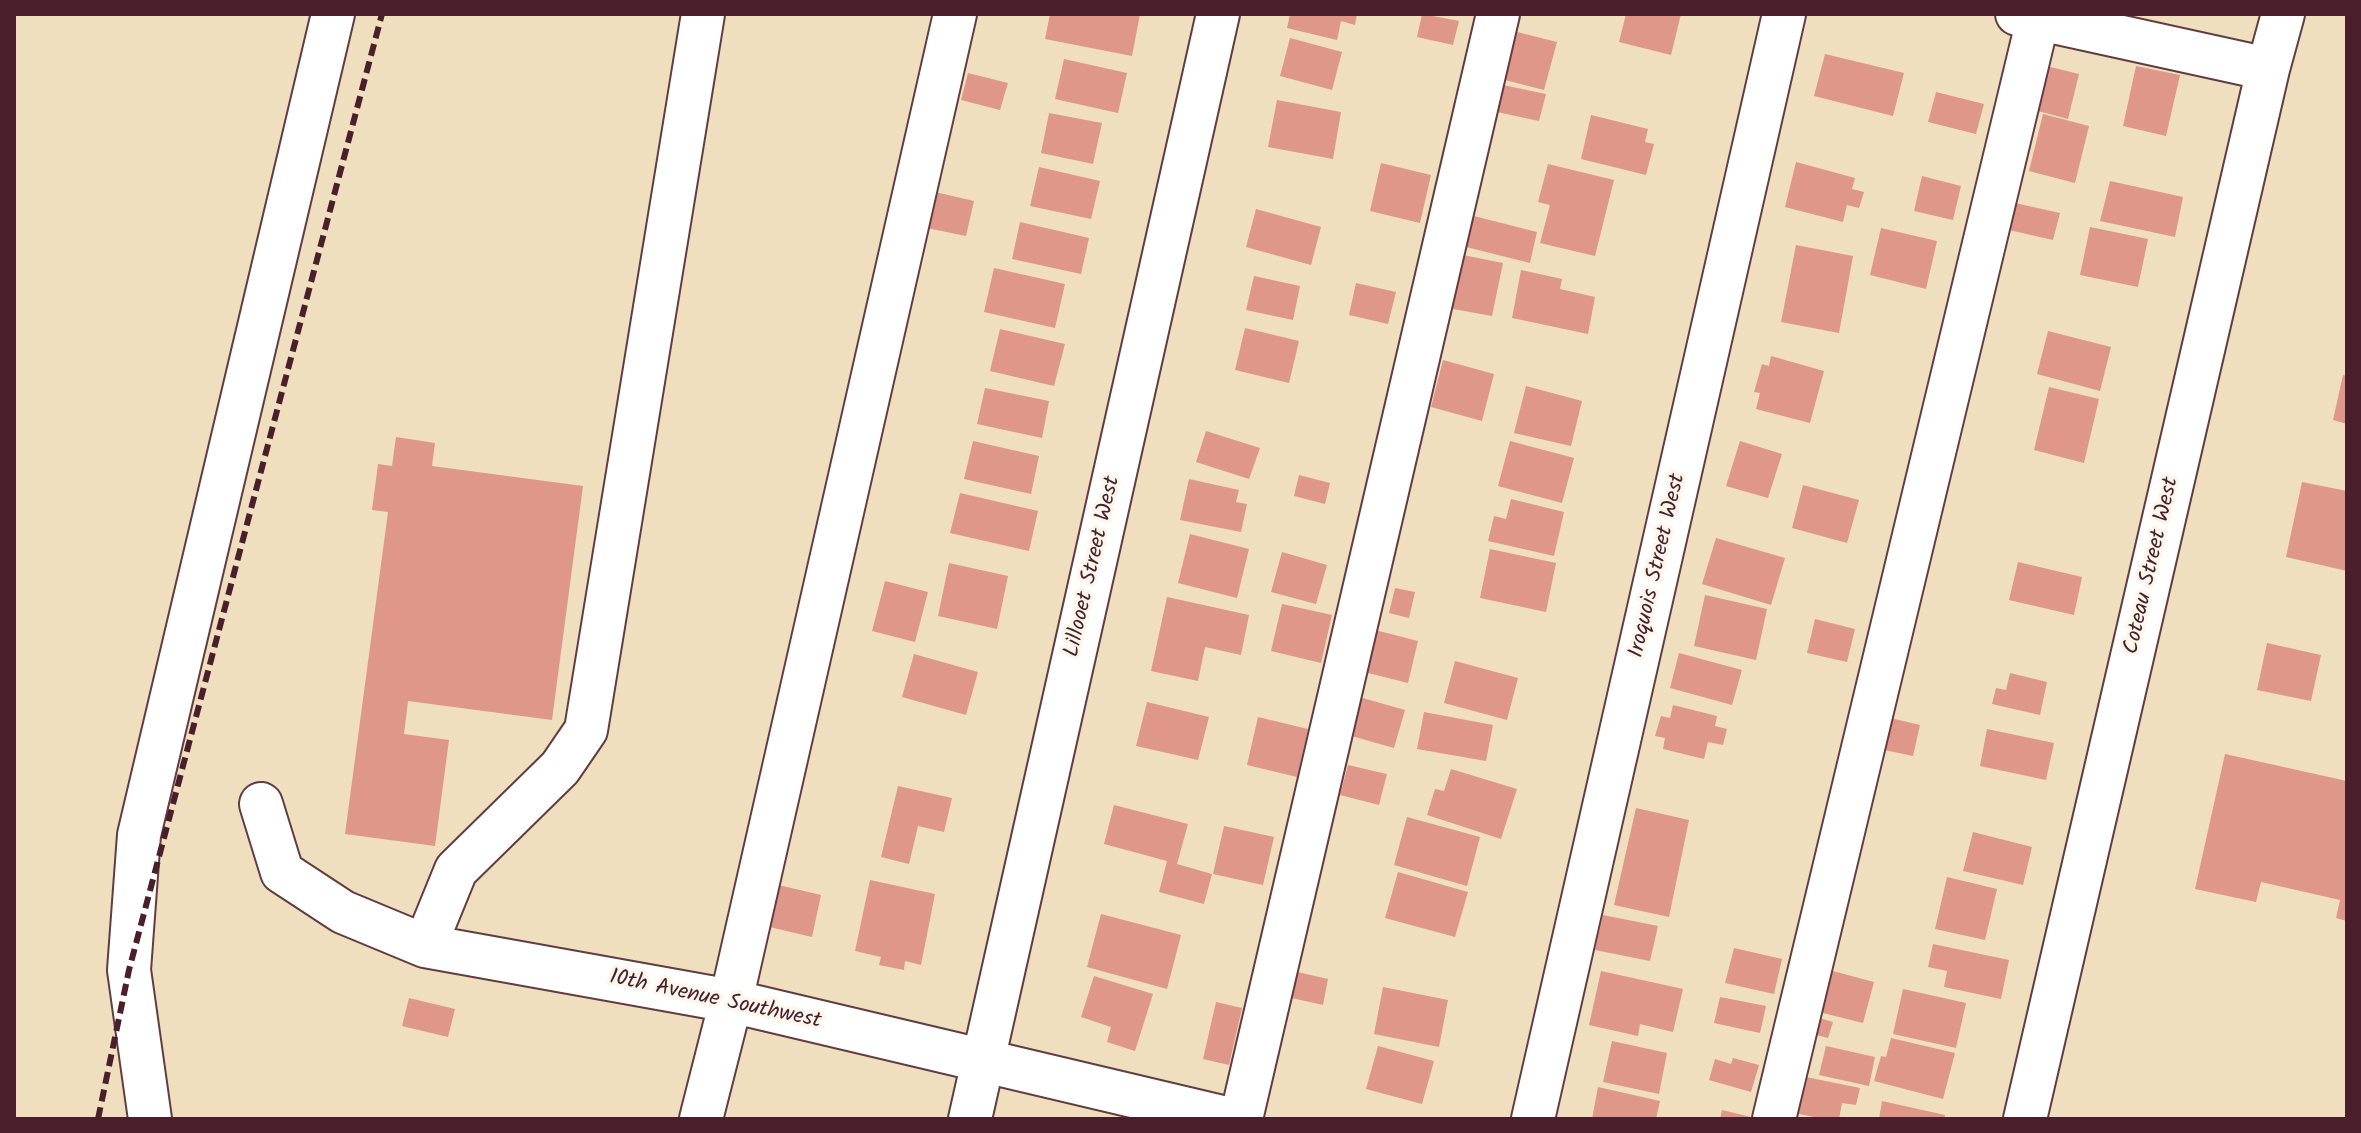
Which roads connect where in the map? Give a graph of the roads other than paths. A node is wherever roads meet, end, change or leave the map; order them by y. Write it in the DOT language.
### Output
graph roads {
  1 [pos="333,14"];
  2 [pos="703,14"];
  3 [pos="955,14"];
  4 [pos="1218,14"];
  5 [pos="1498,14"];
  6 [pos="1784,14"];
  7 [pos="2283,14"];
  8 [pos="2028,17"];
  9 [pos="2268,69"];
  10 [pos="261,804"];
  11 [pos="425,946"];
  12 [pos="731,1001"];
  13 [pos="984,1061"];
  14 [pos="150,1119"];
  15 [pos="701,1119"];
  16 [pos="970,1119"];
  17 [pos="1230,1119"];
  18 [pos="1241,1119"];
  19 [pos="1533,1119"];
  20 [pos="1774,1119"];
  21 [pos="2025,1119"];
  1 -- 14 [label="street"];
  2 -- 11 [label="street"];
  3 -- 12 [label="street"];
  4 -- 13 [label="street, Lillooet Street West"];
  5 -- 18 [label="street"];
  6 -- 19 [label="street, Iroquois Street West"];
  7 -- 9 [label="street, Coteau Street West"];
  8 -- 9 [label="street"];
  8 -- 20 [label="street"];
  9 -- 21 [label="street, Coteau Street West"];
  10 -- 11 [label="street, 10th Avenue Southwest"];
  11 -- 12 [label="street, 10th Avenue Southwest"];
  12 -- 13 [label="street, 10th Avenue Southwest"];
  12 -- 15 [label="street"];
  13 -- 16 [label="street, Lillooet Street West"];
  13 -- 17 [label="street, 10th Avenue Southwest"];
}
